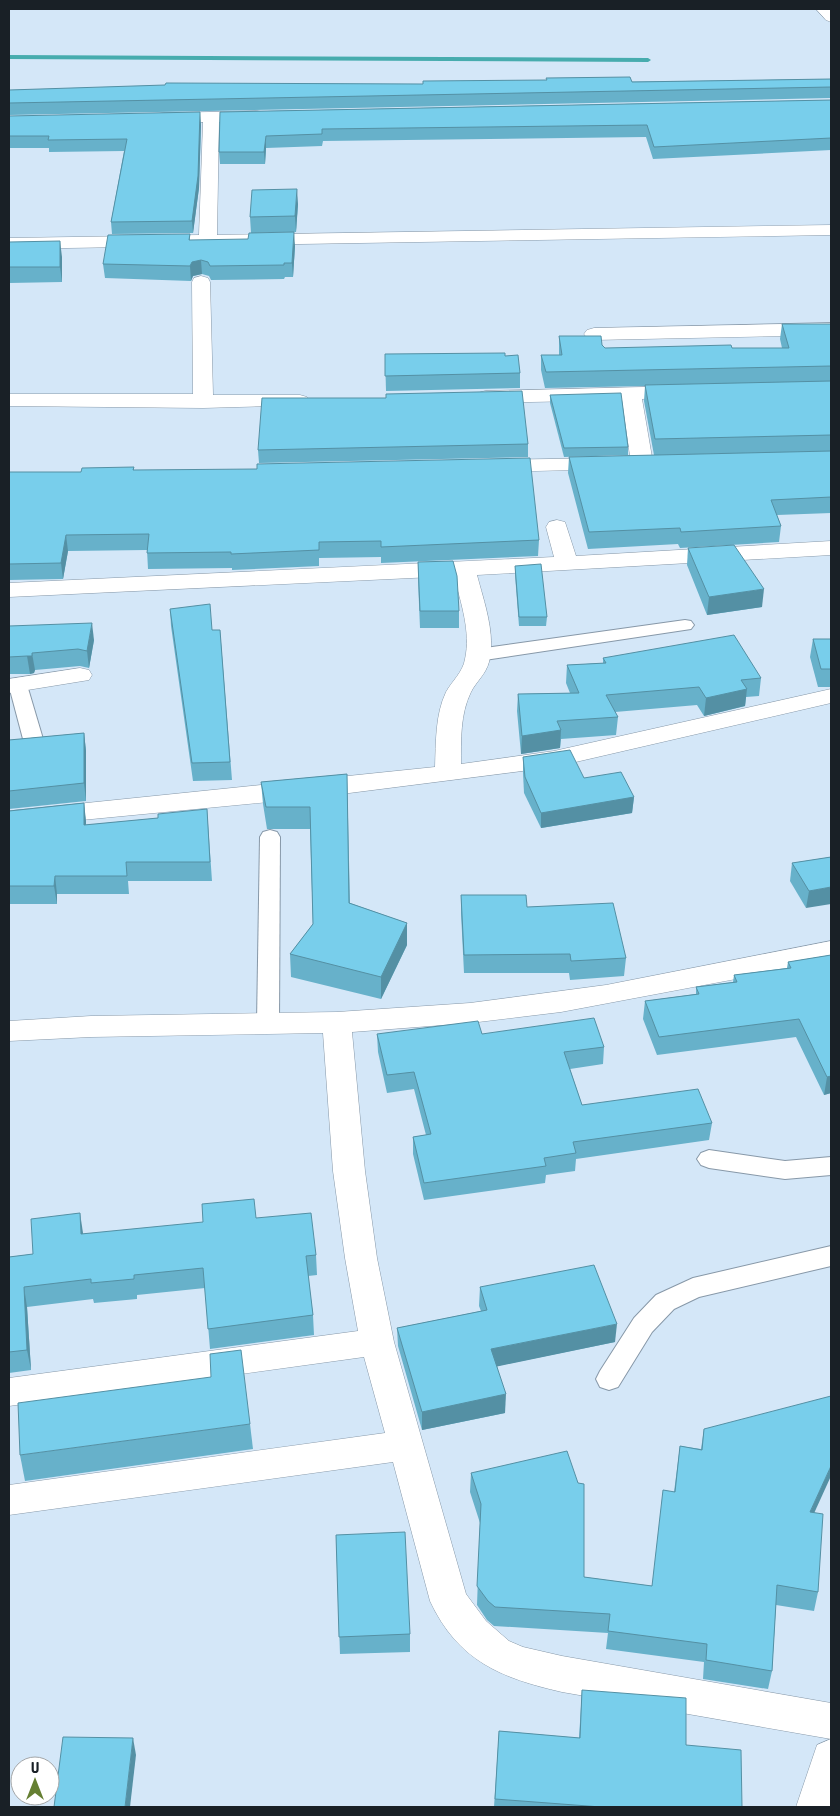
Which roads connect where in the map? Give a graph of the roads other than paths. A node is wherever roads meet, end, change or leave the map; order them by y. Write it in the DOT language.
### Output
graph roads {
  1 [pos="824,9"];
  2 [pos="831,17"];
  3 [pos="278,116"];
  4 [pos="211,117"];
  5 [pos="151,118"];
  6 [pos="831,230"];
  7 [pos="208,240"];
  8 [pos="9,244"];
  9 [pos="201,282"];
  10 [pos="831,329"];
  11 [pos="594,334"];
  12 [pos="698,392"];
  13 [pos="631,394"];
  14 [pos="466,398"];
  15 [pos="9,400"];
  16 [pos="320,400"];
  17 [pos="203,402"];
  18 [pos="469,467"];
  19 [pos="557,527"];
  20 [pos="831,548"];
  21 [pos="567,564"];
  22 [pos="464,569"];
  23 [pos="9,590"];
  24 [pos="685,625"];
  25 [pos="478,655"];
  26 [pos="80,675"];
  27 [pos="13,686"];
  28 [pos="831,696"];
  29 [pos="33,739"];
  30 [pos="448,774"];
  31 [pos="9,819"];
  32 [pos="270,837"];
  33 [pos="831,951"];
  34 [pos="268,1022"];
  35 [pos="337,1022"];
  36 [pos="9,1031"];
  37 [pos="709,1159"];
  38 [pos="831,1166"];
  39 [pos="831,1256"];
  40 [pos="378,1342"];
  41 [pos="609,1379"];
  42 [pos="9,1392"];
  43 [pos="405,1445"];
  44 [pos="9,1500"];
  45 [pos="831,1721"];
  46 [pos="831,1758"];
  47 [pos="816,1807"];
  1 -- 2 [label="main road"];
  3 -- 4 [label="main road"];
  4 -- 5 [label="main road"];
  4 -- 7 [label="main road"];
  6 -- 7 [label="main road"];
  7 -- 8 [label="main road"];
  9 -- 17 [label="main road"];
  10 -- 11 [label="main road"];
  12 -- 13 [label="main road"];
  13 -- 14 [label="main road"];
  13 -- 18 [label="main road"];
  15 -- 17 [label="main road"];
  16 -- 17 [label="main road"];
  19 -- 21 [label="main road"];
  20 -- 21 [label="main road"];
  21 -- 22 [label="main road"];
  22 -- 23 [label="main road"];
  22 -- 25 [label="main road"];
  24 -- 25 [label="lane"];
  25 -- 30 [label="main road"];
  26 -- 27 [label="main road"];
  27 -- 29 [label="lane"];
  28 -- 30 [label="main road"];
  30 -- 31 [label="main road"];
  32 -- 34 [label="lane"];
  33 -- 35 [label="main road"];
  34 -- 35 [label="main road"];
  34 -- 36 [label="main road"];
  35 -- 40 [label="main road"];
  37 -- 38 [label="lane"];
  39 -- 41 [label="lane"];
  40 -- 42 [label="main road"];
  40 -- 43 [label="main road"];
  43 -- 44 [label="main road"];
  43 -- 45 [label="main road"];
  46 -- 47 [label="main road"];
}
